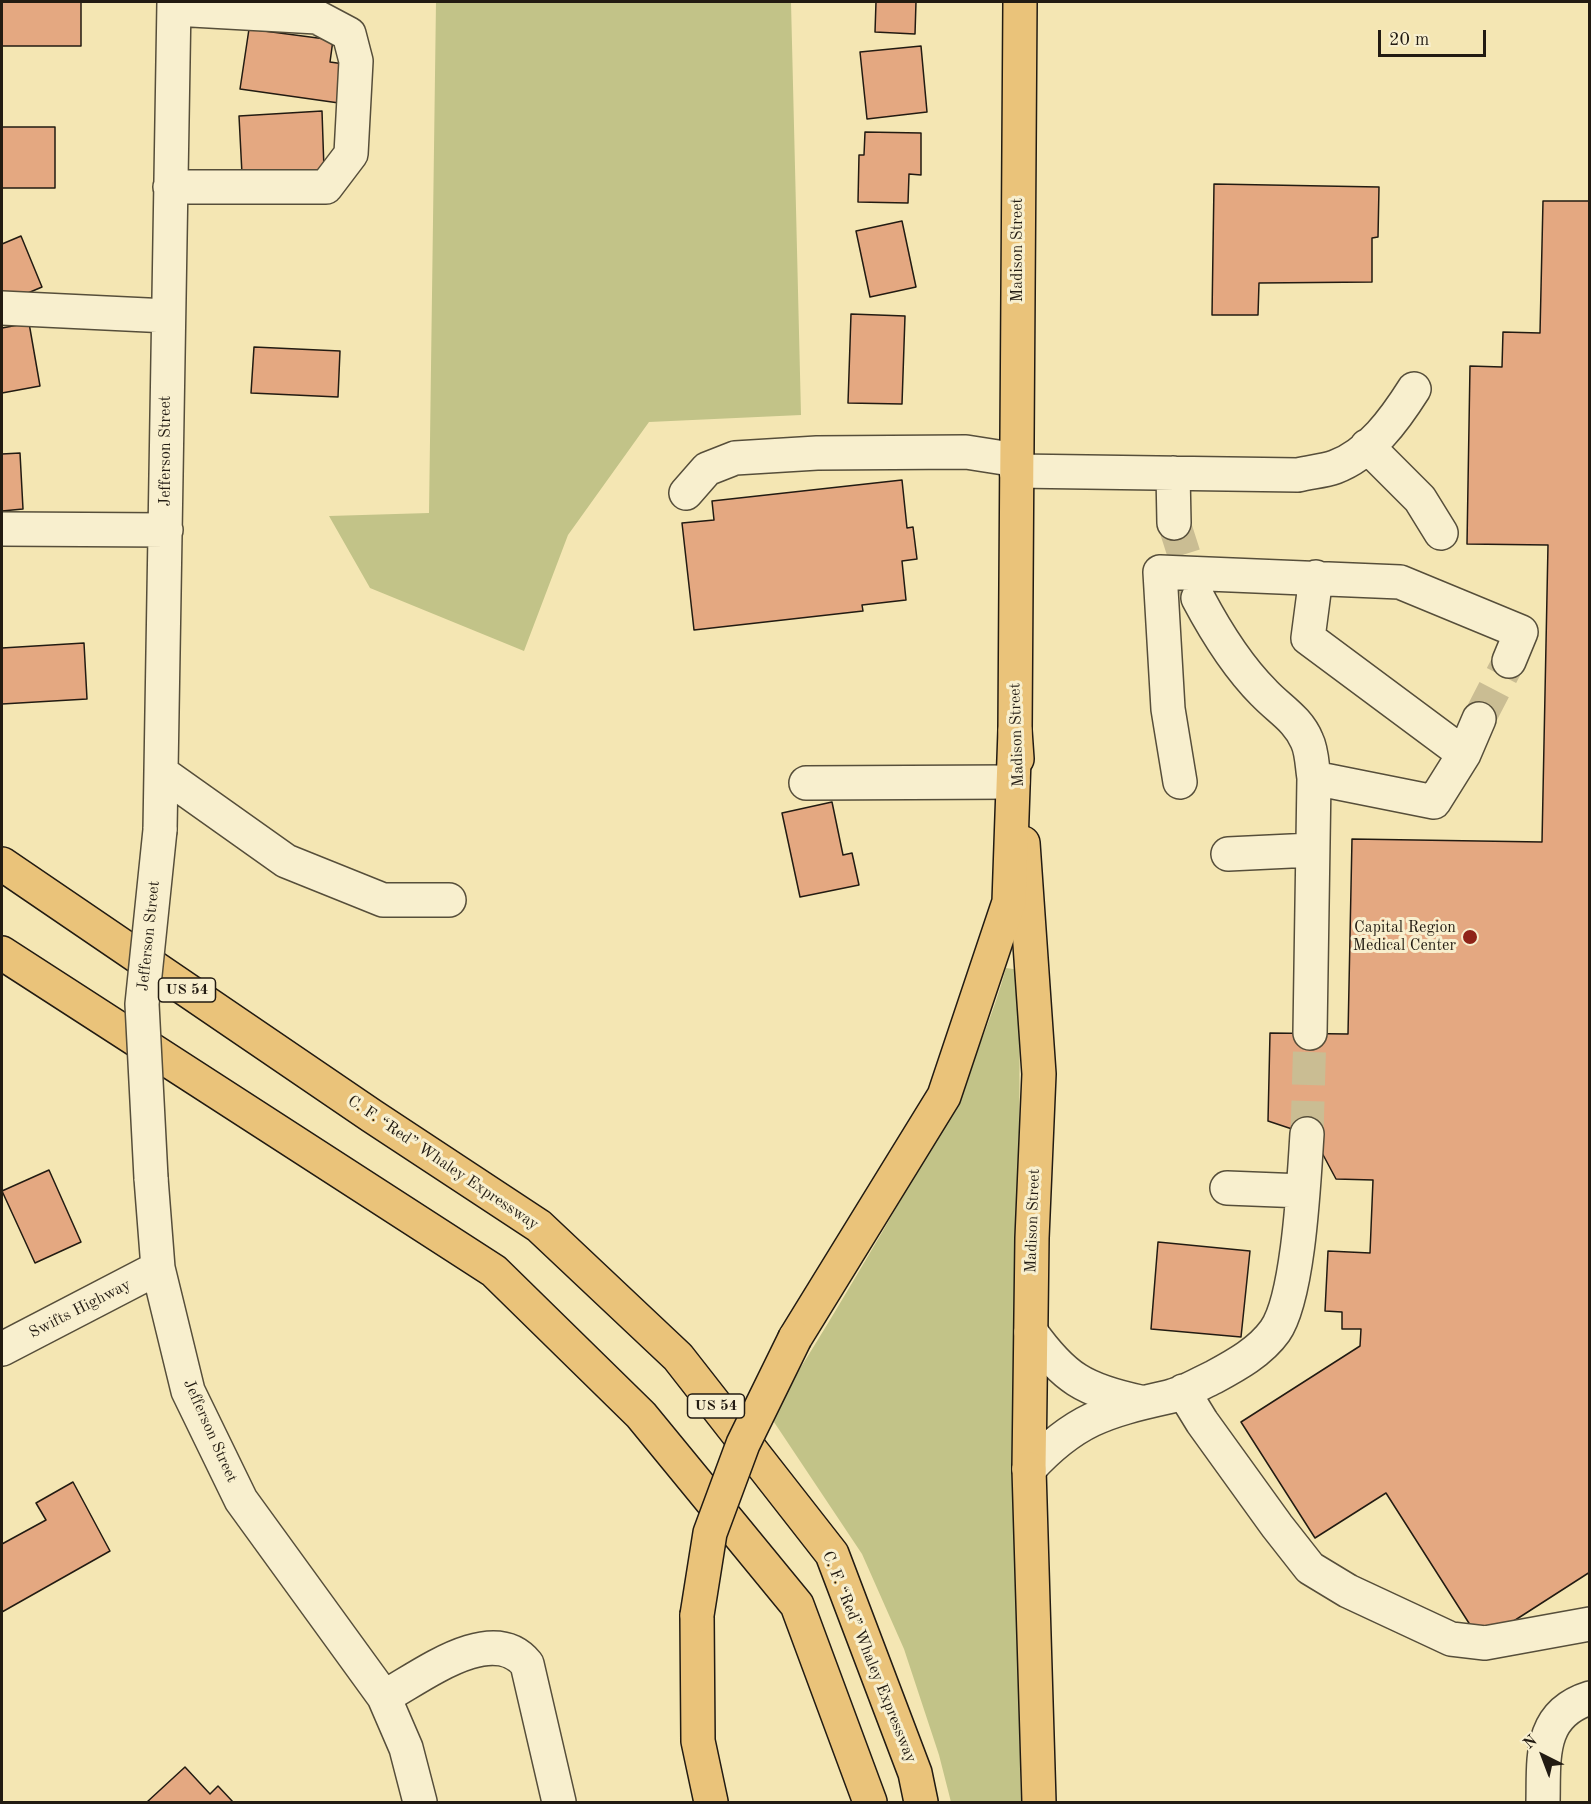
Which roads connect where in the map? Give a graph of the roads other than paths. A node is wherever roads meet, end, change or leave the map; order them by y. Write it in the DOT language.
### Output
graph roads {
  1 [pos="1020,2"];
  2 [pos="174,5"];
  3 [pos="170,187"];
  4 [pos="2,308"];
  5 [pos="168,316"];
  6 [pos="1414,389"];
  7 [pos="1367,446"];
  8 [pos="1017,466"];
  9 [pos="1173,473"];
  10 [pos="686,493"];
  11 [pos="1174,523"];
  12 [pos="2,529"];
  13 [pos="166,530"];
  14 [pos="1441,533"];
  15 [pos="1316,577"];
  16 [pos="1198,598"];
  17 [pos="1509,661"];
  18 [pos="1479,719"];
  19 [pos="1015,730"];
  20 [pos="1464,754"];
  21 [pos="162,773"];
  22 [pos="1314,778"];
  23 [pos="1013,782"];
  24 [pos="1180,782"];
  25 [pos="806,783"];
  26 [pos="1312,850"];
  27 [pos="1228,854"];
  28 [pos="2,864"];
  29 [pos="449,900"];
  30 [pos="2,953"];
  31 [pos="1310,1033"];
  32 [pos="1307,1134"];
  33 [pos="1227,1188"];
  34 [pos="1303,1191"];
  35 [pos="158,1268"];
  36 [pos="1031,1332"];
  37 [pos="2,1349"];
  38 [pos="1183,1391"];
  39 [pos="1140,1401"];
  40 [pos="1029,1468"];
  41 [pos="1590,1624"];
  42 [pos="384,1697"];
  43 [pos="1590,1698"];
  44 [pos="420,1803"];
  45 [pos="559,1803"];
  46 [pos="711,1803"];
  47 [pos="870,1803"];
  48 [pos="921,1803"];
  49 [pos="1039,1803"];
  50 [pos="1543,1803"];
  1 -- 8 [label="main road, Madison Street"];
  2 -- 3 [label="street, Jefferson Street"];
  2 -- 3 [label="street"];
  3 -- 5 [label="street, Jefferson Street"];
  4 -- 5 [label="street"];
  5 -- 13 [label="street, Jefferson Street"];
  6 -- 7 [label="street"];
  7 -- 9 [label="street"];
  7 -- 14 [label="street"];
  8 -- 9 [label="street"];
  8 -- 10 [label="street"];
  8 -- 19 [label="main road, Madison Street"];
  9 -- 11 [label="street"];
  12 -- 13 [label="street"];
  13 -- 21 [label="street, Jefferson Street"];
  15 -- 17 [label="street"];
  15 -- 20 [label="street"];
  15 -- 24 [label="street"];
  16 -- 22 [label="street"];
  18 -- 20 [label="street"];
  19 -- 23 [label="main road"];
  19 -- 36 [label="main road, Madison Street"];
  20 -- 22 [label="street"];
  21 -- 29 [label="street"];
  21 -- 35 [label="street, Jefferson Street, bridge"];
  22 -- 26 [label="street"];
  23 -- 25 [label="street"];
  23 -- 46 [label="main road, bridge"];
  26 -- 27 [label="street"];
  26 -- 31 [label="street"];
  28 -- 48 [label="main road, C. F. “Red” Whaley Expressway / US 54"];
  30 -- 47 [label="main road"];
  32 -- 34 [label="street"];
  33 -- 34 [label="street"];
  34 -- 38 [label="street"];
  35 -- 37 [label="street, Swifts Highway"];
  35 -- 42 [label="street, Jefferson Street"];
  36 -- 39 [label="street"];
  36 -- 40 [label="main road, Madison Street"];
  38 -- 39 [label="street"];
  38 -- 41 [label="street"];
  39 -- 40 [label="street"];
  40 -- 49 [label="main road, Madison Street"];
  42 -- 44 [label="street, Jefferson Street"];
  42 -- 45 [label="street"];
  43 -- 50 [label="street"];
}
